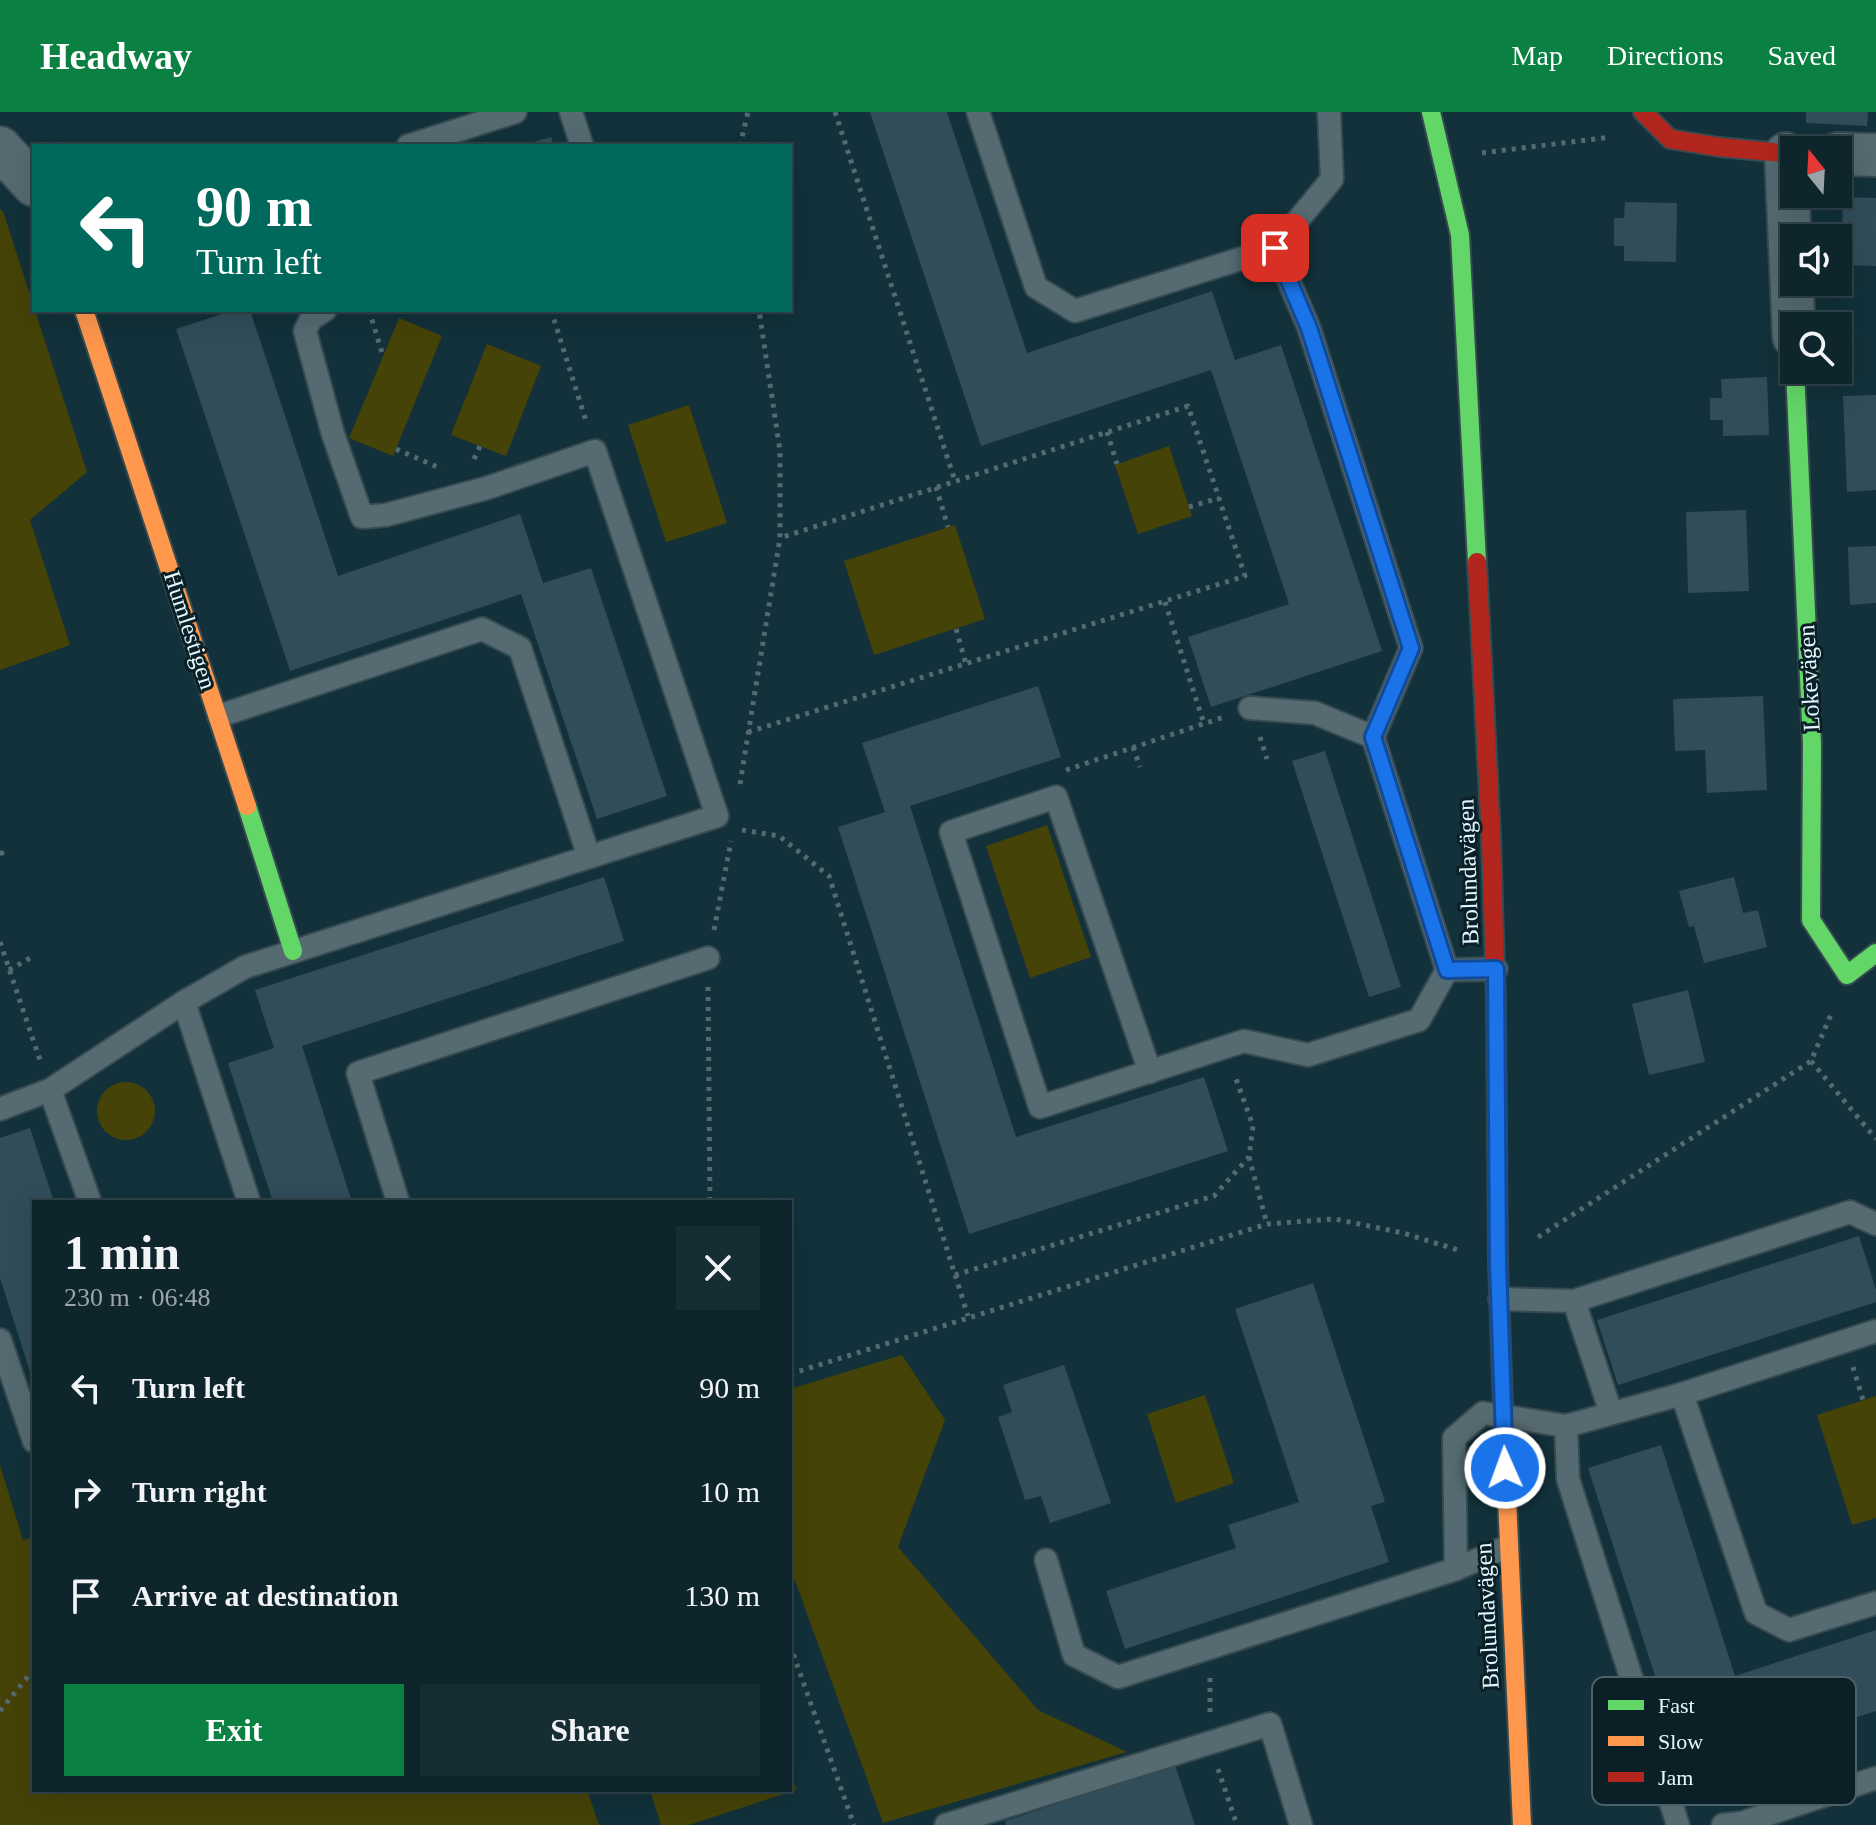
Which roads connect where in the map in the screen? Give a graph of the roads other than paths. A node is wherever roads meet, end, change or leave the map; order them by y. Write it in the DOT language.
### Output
graph roads {
  1 [pos="515,112"];
  2 [pos="571,112"];
  3 [pos="978,112"];
  4 [pos="1329,112"];
  5 [pos="1431,112"];
  6 [pos="1646,115"];
  7 [pos="414,144"];
  8 [pos="581,144"];
  9 [pos="0,148"];
  10 [pos="1780,153"];
  11 [pos="1852,154"];
  12 [pos="1876,155"];
  13 [pos="32,183"];
  14 [pos="1791,208"];
  15 [pos="1275,248"];
  16 [pos="85,312"];
  17 [pos="322,312"];
  18 [pos="1793,312"];
  19 [pos="1796,384"];
  20 [pos="1250,708"];
  21 [pos="219,716"];
  22 [pos="1373,737"];
  23 [pos="589,857"];
  24 [pos="293,951"];
  25 [pos="1876,953"];
  26 [pos="708,958"];
  27 [pos="1496,969"];
  28 [pos="1447,970"];
  29 [pos="184,1002"];
  30 [pos="1150,1072"];
  31 [pos="50,1090"];
  32 [pos="0,1109"];
  33 [pos="89,1200"];
  34 [pos="248,1200"];
  35 [pos="397,1200"];
  36 [pos="1876,1224"];
  37 [pos="1500,1299"];
  38 [pos="1574,1301"];
  39 [pos="1876,1331"];
  40 [pos="0,1340"];
  41 [pos="1682,1394"];
  42 [pos="1611,1413"];
  43 [pos="1503,1415"];
  44 [pos="1566,1426"];
  45 [pos="32,1435"];
  46 [pos="1507,1547"];
  47 [pos="1046,1560"];
  48 [pos="1456,1569"];
  49 [pos="1876,1603"];
  50 [pos="1631,1677"];
  51 [pos="1876,1778"];
  52 [pos="1856,1785"];
  53 [pos="1672,1805"];
  54 [pos="1796,1805"];
  55 [pos="946,1825"];
  56 [pos="1301,1825"];
  57 [pos="1522,1825"];
  58 [pos="1678,1825"];
  59 [pos="1723,1825"];
  1 -- 7 [label="lane"];
  2 -- 8 [label="lane"];
  3 -- 15 [label="lane"];
  4 -- 15 [label="lane"];
  5 -- 27 [label="street, Brolundavägen"];
  6 -- 10 [label="street"];
  9 -- 13 [label="street"];
  11 -- 12 [label="street"];
  14 -- 18 [label="street"];
  15 -- 22 [label="lane"];
  16 -- 21 [label="street, Humlestigen"];
  17 -- 23 [label="lane"];
  19 -- 25 [label="street, Lokevägen"];
  20 -- 22 [label="lane"];
  21 -- 23 [label="lane"];
  21 -- 24 [label="street, Humlestigen"];
  22 -- 28 [label="lane"];
  23 -- 24 [label="lane"];
  24 -- 29 [label="lane"];
  26 -- 35 [label="lane"];
  27 -- 28 [label="lane"];
  27 -- 37 [label="street, Brolundavägen"];
  28 -- 30 [label="lane"];
  29 -- 31 [label="lane"];
  29 -- 34 [label="lane"];
  30 -- 30 [label="lane"];
  31 -- 32 [label="lane"];
  31 -- 33 [label="lane"];
  36 -- 38 [label="lane"];
  37 -- 38 [label="lane"];
  37 -- 43 [label="street, Brolundavägen"];
  38 -- 42 [label="lane"];
  39 -- 41 [label="lane"];
  40 -- 45 [label="lane"];
  41 -- 42 [label="lane"];
  41 -- 49 [label="lane"];
  42 -- 44 [label="lane"];
  43 -- 44 [label="lane"];
  43 -- 46 [label="street, Brolundavägen"];
  43 -- 48 [label="lane"];
  44 -- 50 [label="lane"];
  46 -- 48 [label="lane"];
  46 -- 57 [label="street, Brolundavägen"];
  47 -- 48 [label="lane"];
  51 -- 52 [label="lane"];
  53 -- 58 [label="lane"];
  54 -- 59 [label="lane"];
  55 -- 56 [label="lane"];
}
